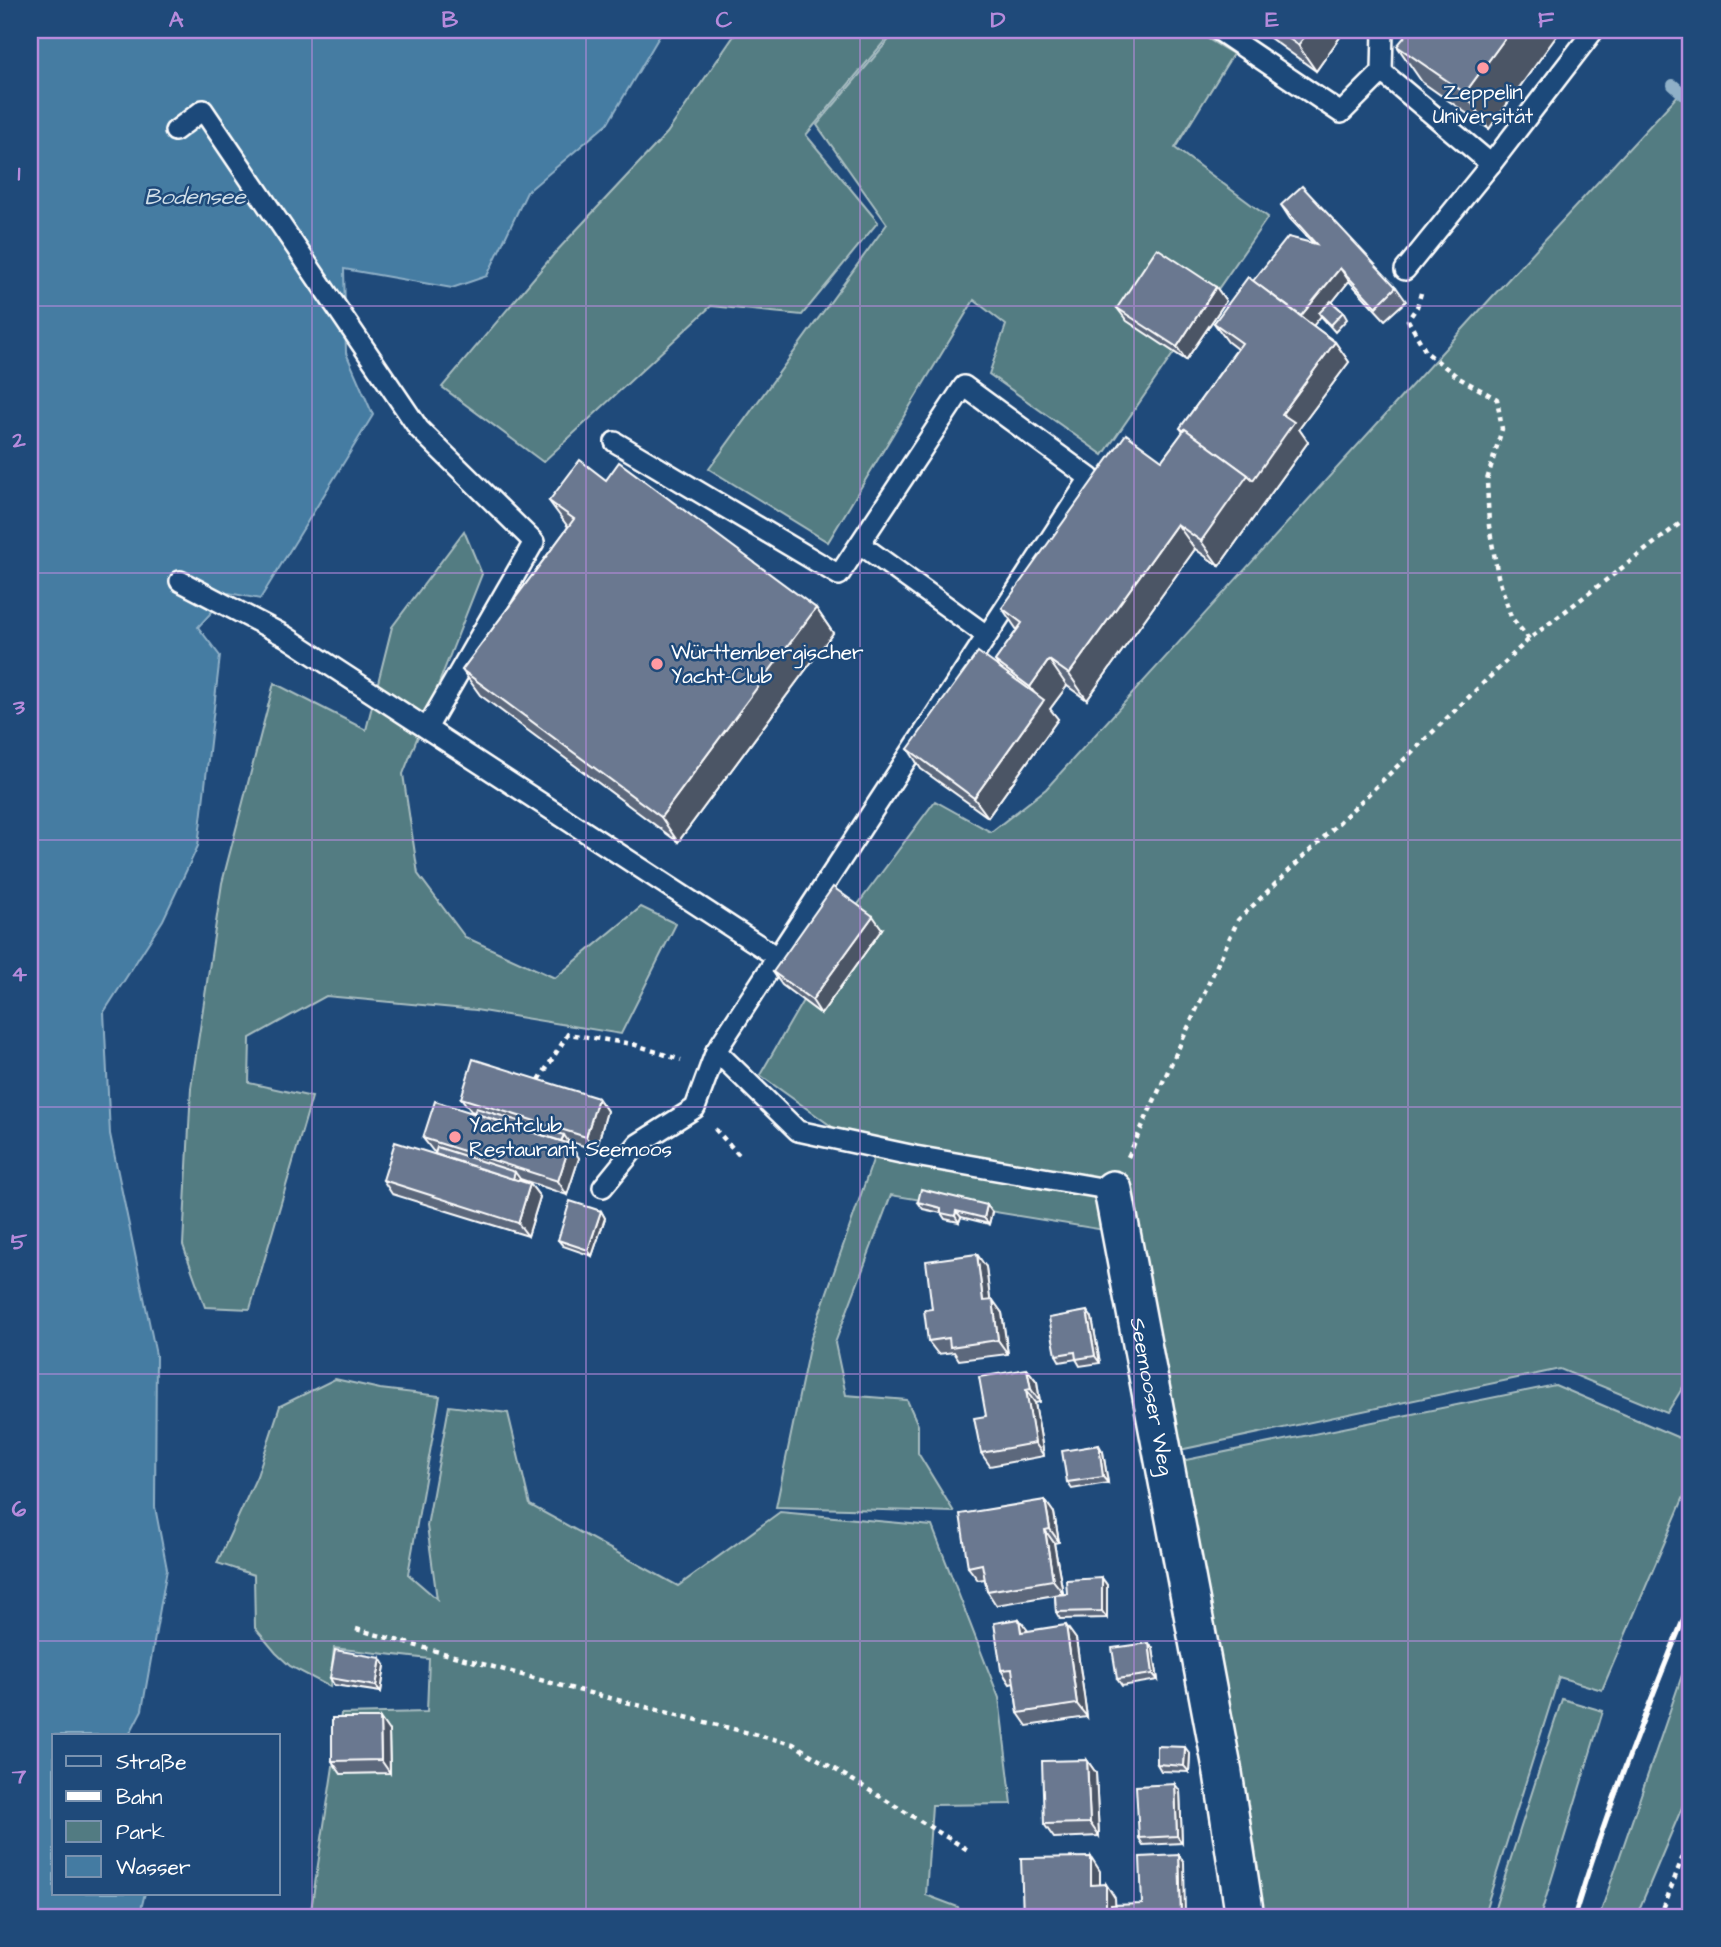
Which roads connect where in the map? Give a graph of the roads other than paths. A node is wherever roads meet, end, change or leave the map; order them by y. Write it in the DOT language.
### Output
graph roads {
  1 [pos="1218,30"];
  2 [pos="1383,30"];
  3 [pos="1594,30"];
  4 [pos="1382,72"];
  5 [pos="175,131"];
  6 [pos="1491,164"];
  7 [pos="1405,270"];
  8 [pos="615,442"];
  9 [pos="860,544"];
  10 [pos="180,582"];
  11 [pos="986,635"];
  12 [pos="427,728"];
  13 [pos="777,957"];
  14 [pos="713,1060"];
  15 [pos="603,1187"];
  16 [pos="1113,1190"];
  17 [pos="1245,1917"];
  1 -- 4 [label="lane"];
  2 -- 4 [label="lane"];
  3 -- 6 [label="lane"];
  4 -- 6 [label="lane"];
  5 -- 12 [label="lane"];
  6 -- 7 [label="lane"];
  8 -- 9 [label="lane"];
  9 -- 11 [label="lane"];
  9 -- 11 [label="lane"];
  10 -- 12 [label="lane"];
  11 -- 13 [label="lane"];
  12 -- 13 [label="lane"];
  13 -- 14 [label="lane"];
  14 -- 15 [label="lane"];
  14 -- 16 [label="lane"];
  16 -- 17 [label="street, Seemooser Weg"];
}
